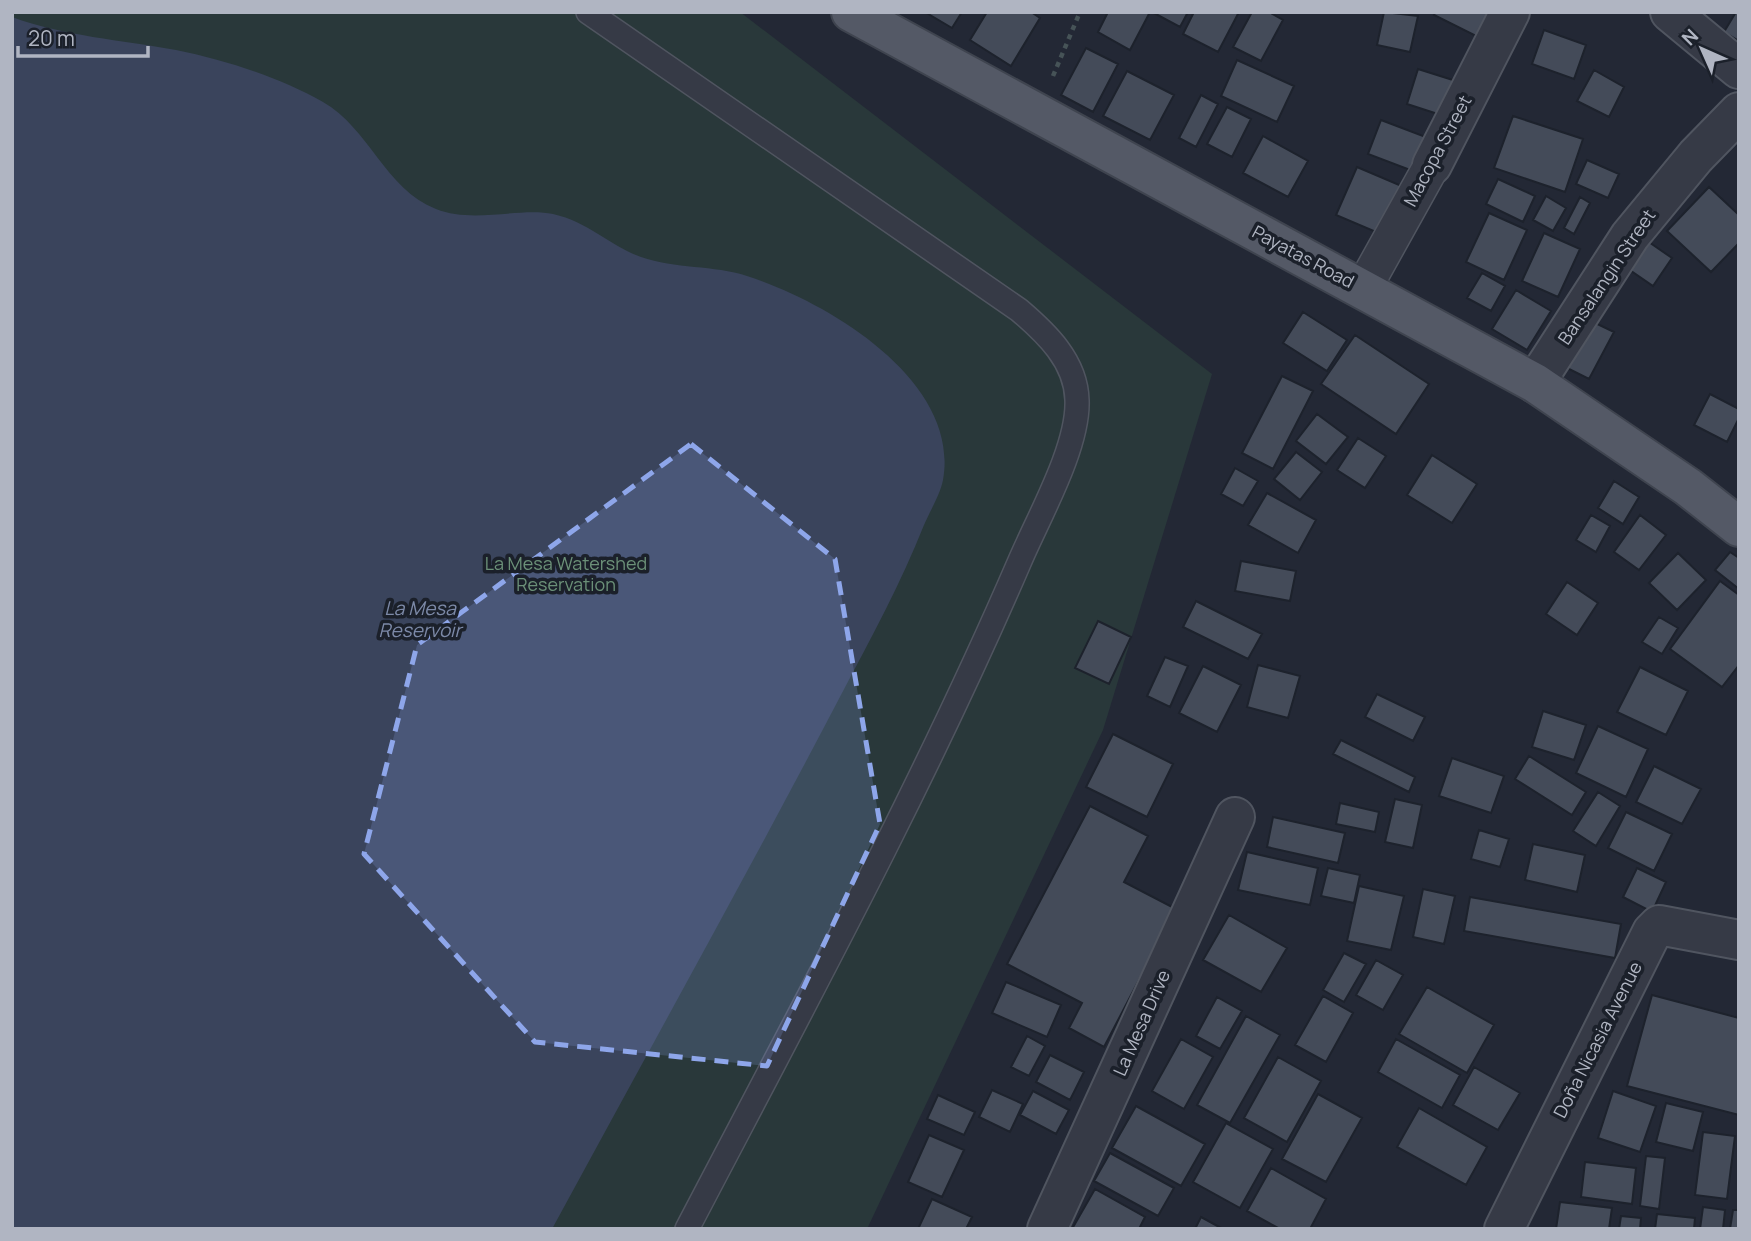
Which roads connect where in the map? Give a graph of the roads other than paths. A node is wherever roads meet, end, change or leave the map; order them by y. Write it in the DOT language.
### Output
graph roads {
  1 [pos="588,12"];
  2 [pos="850,12"];
  3 [pos="1510,12"];
  4 [pos="1670,12"];
  5 [pos="1739,69"];
  6 [pos="1739,112"];
  7 [pos="1432,165"];
  8 [pos="1363,289"];
  9 [pos="1535,383"];
  10 [pos="1739,527"];
  11 [pos="1235,817"];
  12 [pos="1739,940"];
  13 [pos="687,1229"];
  14 [pos="1047,1229"];
  15 [pos="1504,1229"];
  1 -- 13 [label="lane"];
  2 -- 8 [label="main road, Payatas Road"];
  3 -- 7 [label="street, Macopa Street"];
  4 -- 5 [label="street"];
  6 -- 9 [label="street, Bansalangin Street"];
  7 -- 8 [label="street, Macopa Street"];
  8 -- 9 [label="main road, Payatas Road"];
  9 -- 10 [label="main road, Payatas Road"];
  11 -- 14 [label="street, La Mesa Drive"];
  12 -- 15 [label="street, Doña Nicasia Avenue"];
}
